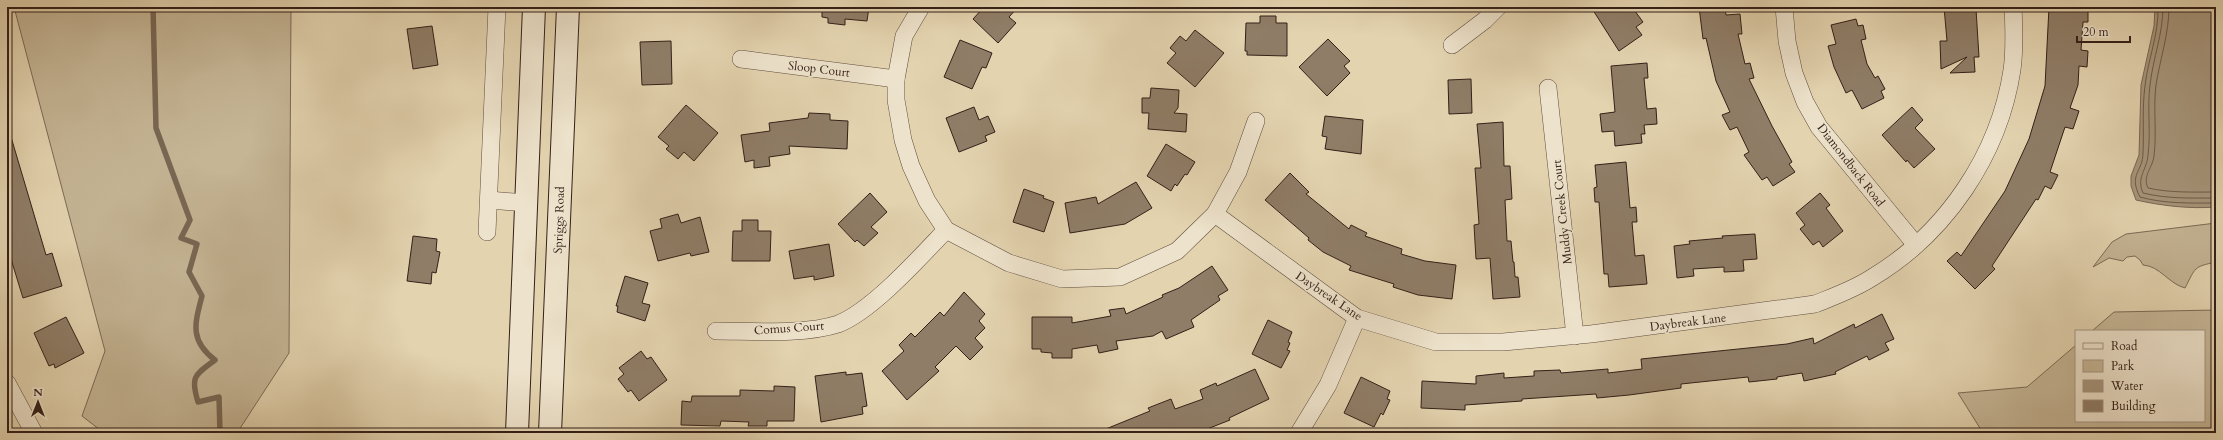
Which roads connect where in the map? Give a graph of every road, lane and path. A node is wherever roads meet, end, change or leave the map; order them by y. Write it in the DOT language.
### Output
graph roads {
  1 [pos="497,7"];
  2 [pos="534,7"];
  3 [pos="568,7"];
  4 [pos="920,7"];
  5 [pos="1498,7"];
  6 [pos="1784,7"];
  7 [pos="2013,7"];
  8 [pos="1452,45"];
  9 [pos="741,59"];
  10 [pos="896,79"];
  11 [pos="1548,88"];
  12 [pos="1256,121"];
  13 [pos="489,200"];
  14 [pos="526,203"];
  15 [pos="1215,214"];
  16 [pos="946,230"];
  17 [pos="487,232"];
  18 [pos="1916,245"];
  19 [pos="1357,318"];
  20 [pos="716,330"];
  21 [pos="1575,336"];
  22 [pos="7,383"];
  23 [pos="34,433"];
  24 [pos="517,433"];
  25 [pos="550,433"];
  26 [pos="1299,433"];
  1 -- 13 [label="street"];
  2 -- 14 [label="main road"];
  3 -- 25 [label="main road, Spriggs Road"];
  4 -- 10 [label="street"];
  5 -- 8 [label="street"];
  6 -- 18 [label="street, Diamondback Road"];
  7 -- 18 [label="street, Daybreak Lane"];
  9 -- 10 [label="street, Sloop Court"];
  10 -- 16 [label="street"];
  11 -- 21 [label="street, Muddy Creek Court"];
  12 -- 15 [label="street"];
  13 -- 14 [label="street"];
  13 -- 17 [label="street"];
  14 -- 24 [label="main road"];
  15 -- 16 [label="street"];
  15 -- 19 [label="street, Daybreak Lane"];
  16 -- 20 [label="street, Comus Court"];
  18 -- 21 [label="street, Daybreak Lane"];
  19 -- 21 [label="street, Daybreak Lane"];
  19 -- 26 [label="street"];
  22 -- 23 [label="street"];
}
